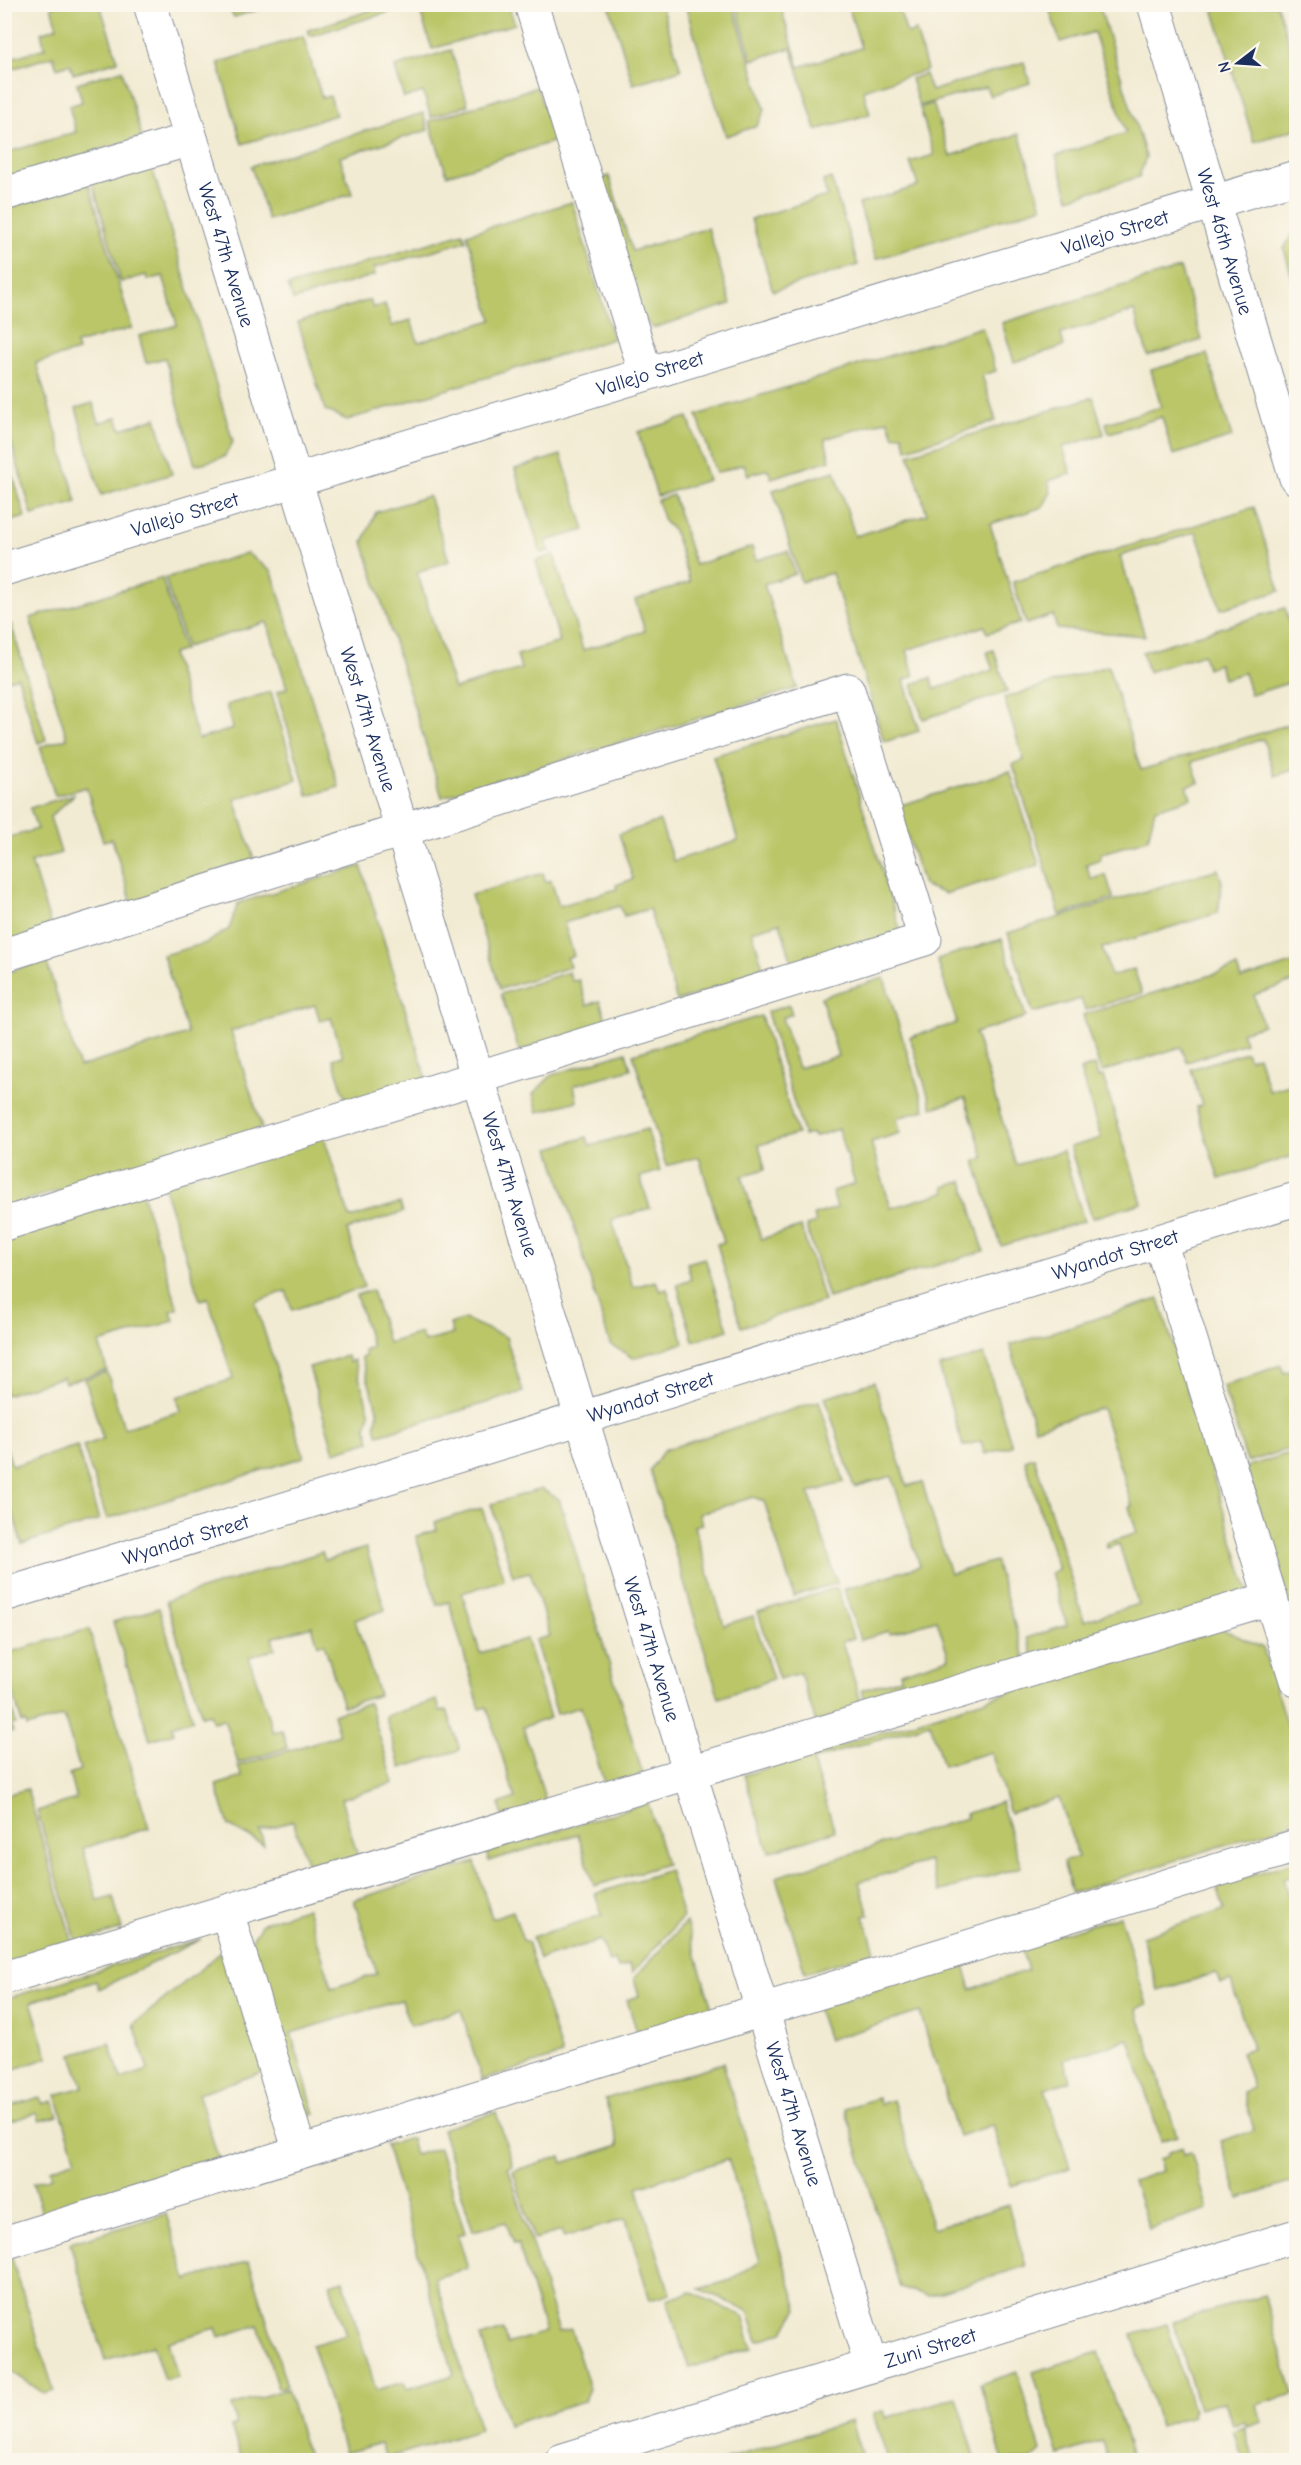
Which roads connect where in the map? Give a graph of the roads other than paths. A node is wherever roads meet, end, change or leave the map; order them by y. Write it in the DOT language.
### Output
graph roads {
  1 [pos="150,4"];
  2 [pos="531,4"];
  3 [pos="1154,4"];
  4 [pos="191,139"];
  5 [pos="1296,177"];
  6 [pos="4,194"];
  7 [pos="1214,202"];
  8 [pos="646,374"];
  9 [pos="1296,478"];
  10 [pos="295,480"];
  11 [pos="4,569"];
  12 [pos="402,830"];
  13 [pos="4,955"];
  14 [pos="478,1077"];
  15 [pos="1296,1199"];
  16 [pos="7,1215"];
  17 [pos="1160,1241"];
  18 [pos="582,1418"];
  19 [pos="4,1595"];
  20 [pos="1271,1598"];
  21 [pos="1296,1680"];
  22 [pos="689,1773"];
  23 [pos="1296,1846"];
  24 [pos="227,1912"];
  25 [pos="4,1978"];
  26 [pos="762,2011"];
  27 [pos="300,2152"];
  28 [pos="1296,2236"];
  29 [pos="4,2243"];
  30 [pos="871,2366"];
  31 [pos="563,2460"];
  1 -- 4 [label="street, West 47th Avenue"];
  2 -- 8 [label="street"];
  3 -- 7 [label="street, West 46th Avenue"];
  4 -- 6 [label="street"];
  4 -- 10 [label="street, West 47th Avenue"];
  5 -- 7 [label="street, Vallejo Street"];
  7 -- 8 [label="street, Vallejo Street"];
  7 -- 9 [label="street, West 46th Avenue"];
  8 -- 10 [label="street, Vallejo Street"];
  10 -- 11 [label="street, Vallejo Street"];
  10 -- 12 [label="street, West 47th Avenue"];
  12 -- 13 [label="street"];
  12 -- 14 [label="street, West 47th Avenue"];
  12 -- 14 [label="street"];
  14 -- 16 [label="street"];
  14 -- 18 [label="street, West 47th Avenue"];
  15 -- 17 [label="street, Wyandot Street"];
  17 -- 18 [label="street, Wyandot Street"];
  17 -- 20 [label="street"];
  18 -- 19 [label="street, Wyandot Street"];
  18 -- 22 [label="street, West 47th Avenue"];
  20 -- 21 [label="street"];
  20 -- 22 [label="street"];
  22 -- 24 [label="street"];
  22 -- 26 [label="street, West 47th Avenue"];
  23 -- 26 [label="street"];
  24 -- 25 [label="street"];
  24 -- 27 [label="street"];
  26 -- 27 [label="street"];
  26 -- 30 [label="street, West 47th Avenue"];
  27 -- 29 [label="street"];
  28 -- 30 [label="street, Zuni Street"];
  30 -- 31 [label="street, Zuni Street"];
}
